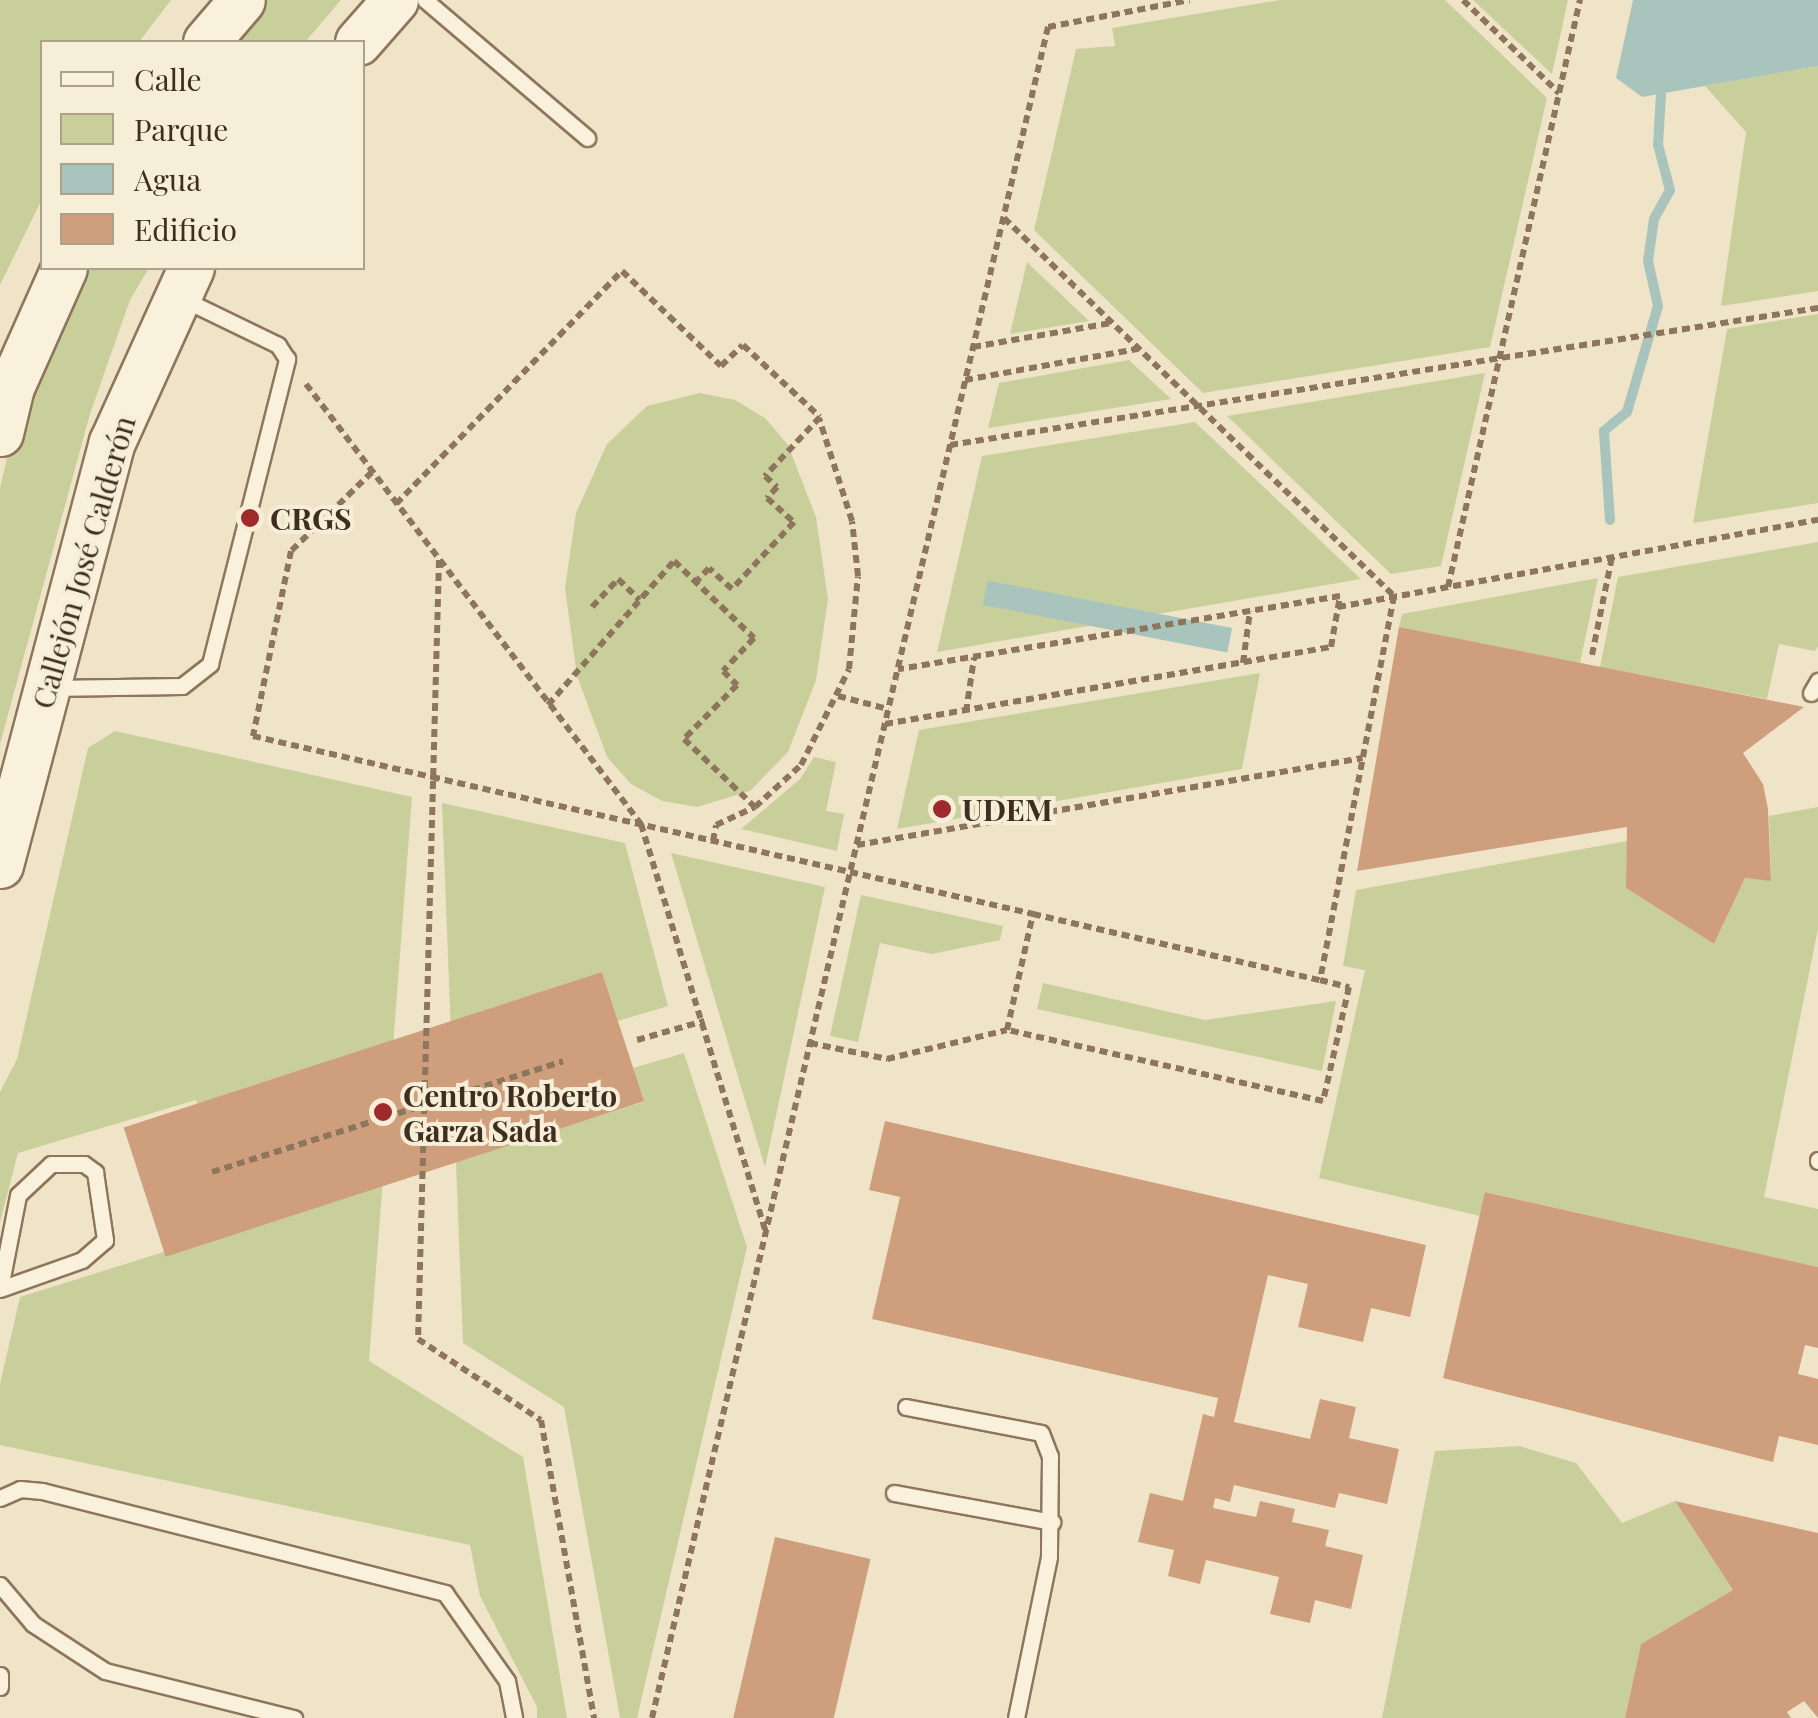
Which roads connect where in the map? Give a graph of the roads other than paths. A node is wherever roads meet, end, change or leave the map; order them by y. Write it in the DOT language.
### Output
graph roads {
  1 [pos="242,0"];
  2 [pos="394,0"];
  3 [pos="425,0"];
  4 [pos="208,40"];
  5 [pos="360,40"];
  6 [pos="587,138"];
  7 [pos="63,270"];
  8 [pos="183,282"];
  9 [pos="0,434"];
  10 [pos="46,688"];
  11 [pos="0,865"];
  12 [pos="0,1288"];
  13 [pos="906,1407"];
  14 [pos="894,1492"];
  15 [pos="0,1498"];
  16 [pos="1052,1522"];
  17 [pos="0,1585"];
  18 [pos="0,1675"];
  19 [pos="0,1688"];
  20 [pos="294,1718"];
  21 [pos="514,1718"];
  22 [pos="1016,1718"];
  1 -- 4 [label="main road"];
  2 -- 5 [label="main road"];
  3 -- 6 [label="lane"];
  7 -- 9 [label="main road"];
  8 -- 10 [label="main road, Callejón José Calderón"];
  8 -- 10 [label="lane"];
  10 -- 11 [label="main road, Callejón José Calderón"];
  12 -- 12 [label="lane"];
  13 -- 16 [label="lane"];
  14 -- 16 [label="lane"];
  15 -- 21 [label="lane"];
  16 -- 22 [label="lane"];
  17 -- 20 [label="lane"];
  18 -- 19 [label="lane"];
}
